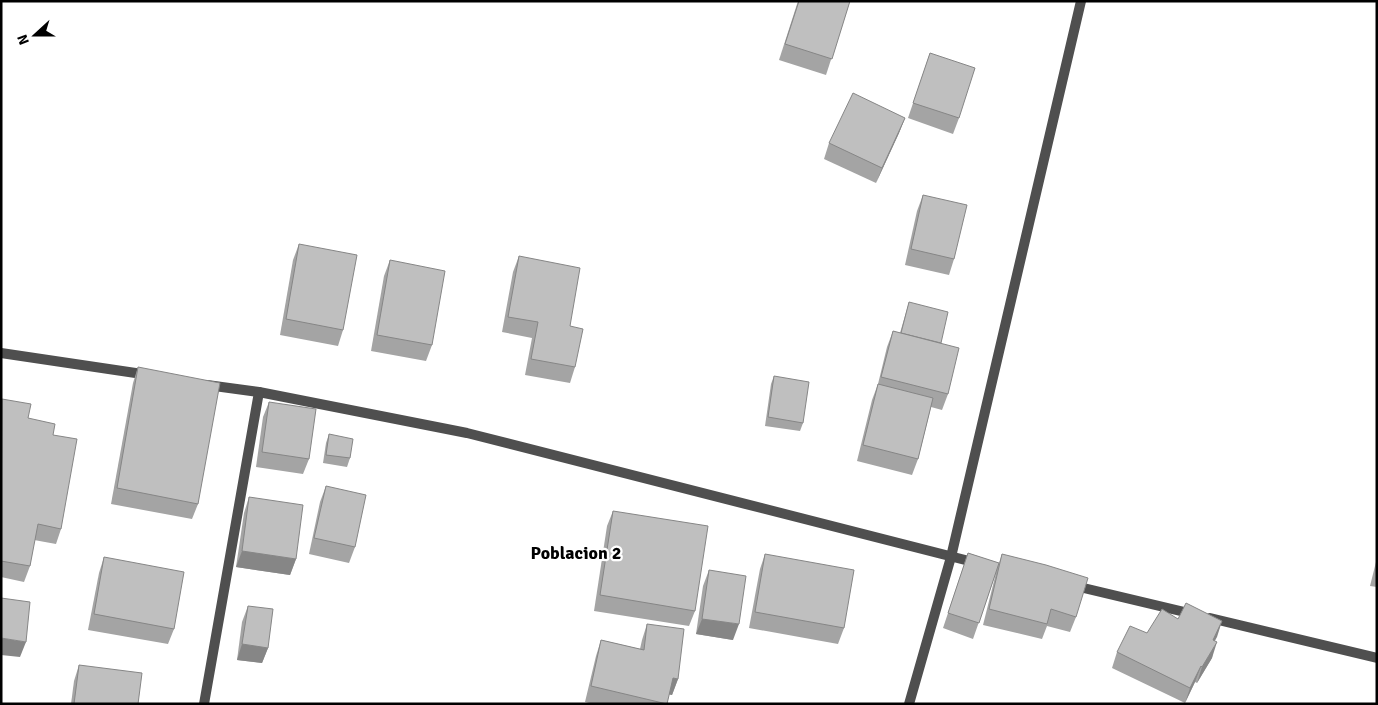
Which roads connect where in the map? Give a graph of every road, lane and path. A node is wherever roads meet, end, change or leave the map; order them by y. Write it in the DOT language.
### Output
graph roads {
  1 [pos="1081,1"];
  2 [pos="1,353"];
  3 [pos="163,378"];
  4 [pos="201,384"];
  5 [pos="259,392"];
  6 [pos="951,557"];
  7 [pos="990,566"];
  8 [pos="1057,582"];
  9 [pos="1377,658"];
  10 [pos="204,704"];
  11 [pos="909,704"];
  1 -- 6 [label="street"];
  2 -- 3 [label="street"];
  4 -- 5 [label="street"];
  5 -- 6 [label="street"];
  5 -- 10 [label="street"];
  6 -- 7 [label="street"];
  6 -- 11 [label="street"];
  8 -- 9 [label="street"];
}
